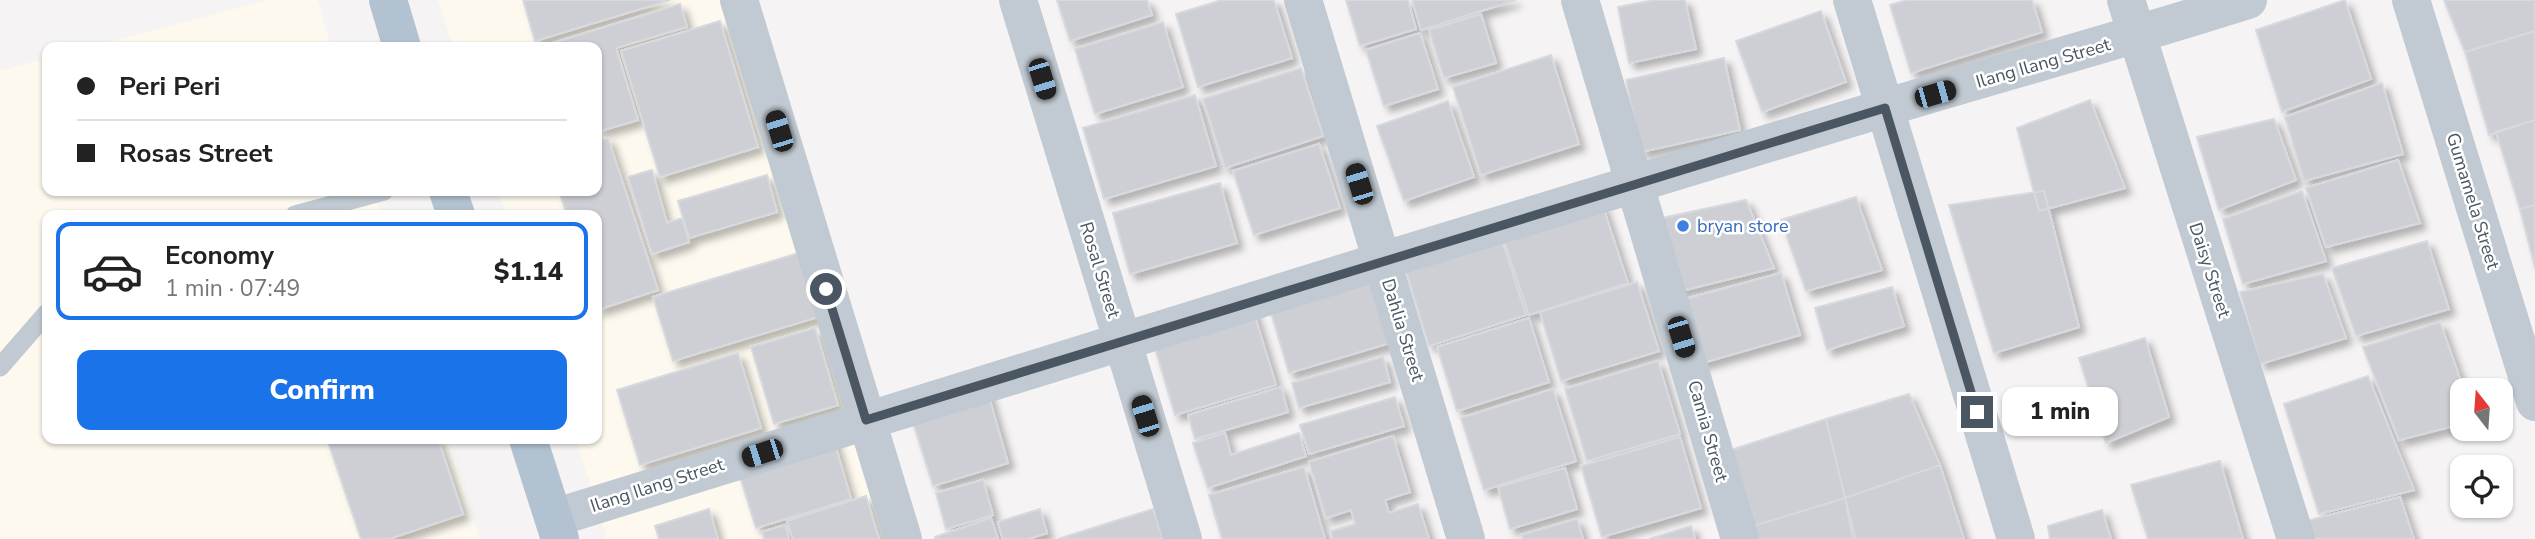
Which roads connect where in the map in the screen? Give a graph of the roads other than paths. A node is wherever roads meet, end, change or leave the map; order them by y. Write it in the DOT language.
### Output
graph roads {
  1 [pos="388,0"];
  2 [pos="739,0"];
  3 [pos="1018,0"];
  4 [pos="1303,0"];
  5 [pos="1580,0"];
  6 [pos="1852,0"];
  7 [pos="2126,0"];
  8 [pos="2248,0"];
  9 [pos="2411,0"];
  10 [pos="2136,36"];
  11 [pos="401,42"];
  12 [pos="1885,108"];
  13 [pos="1636,185"];
  14 [pos="365,196"];
  15 [pos="314,210"];
  16 [pos="1382,262"];
  17 [pos="42,319"];
  18 [pos="1122,342"];
  19 [pos="0,367"];
  20 [pos="2535,402"];
  21 [pos="866,420"];
  22 [pos="530,444"];
  23 [pos="557,529"];
  24 [pos="903,539"];
  25 [pos="1183,539"];
  26 [pos="1466,539"];
  27 [pos="1740,539"];
  28 [pos="2016,539"];
  29 [pos="2295,539"];
  1 -- 11 [label="main road"];
  2 -- 21 [label="street"];
  3 -- 18 [label="street, Rosal Street"];
  4 -- 16 [label="street, Dahlia Street"];
  5 -- 13 [label="street, Camia Street"];
  6 -- 12 [label="street"];
  7 -- 10 [label="street, Daisy Street"];
  8 -- 10 [label="street, Ilang Ilang Street"];
  9 -- 20 [label="street, Gumamela Street"];
  10 -- 12 [label="street, Ilang Ilang Street"];
  10 -- 29 [label="street, Daisy Street"];
  12 -- 13 [label="street, Ilang Ilang Street"];
  12 -- 28 [label="street"];
  13 -- 16 [label="street, Ilang Ilang Street"];
  13 -- 27 [label="street, Camia Street"];
  14 -- 15 [label="lane"];
  16 -- 18 [label="street, Ilang Ilang Street"];
  16 -- 26 [label="street, Dahlia Street"];
  17 -- 19 [label="lane"];
  18 -- 21 [label="street, Ilang Ilang Street"];
  18 -- 25 [label="street, Rosal Street"];
  21 -- 23 [label="street, Ilang Ilang Street"];
  21 -- 24 [label="street"];
  22 -- 23 [label="main road"];
}
